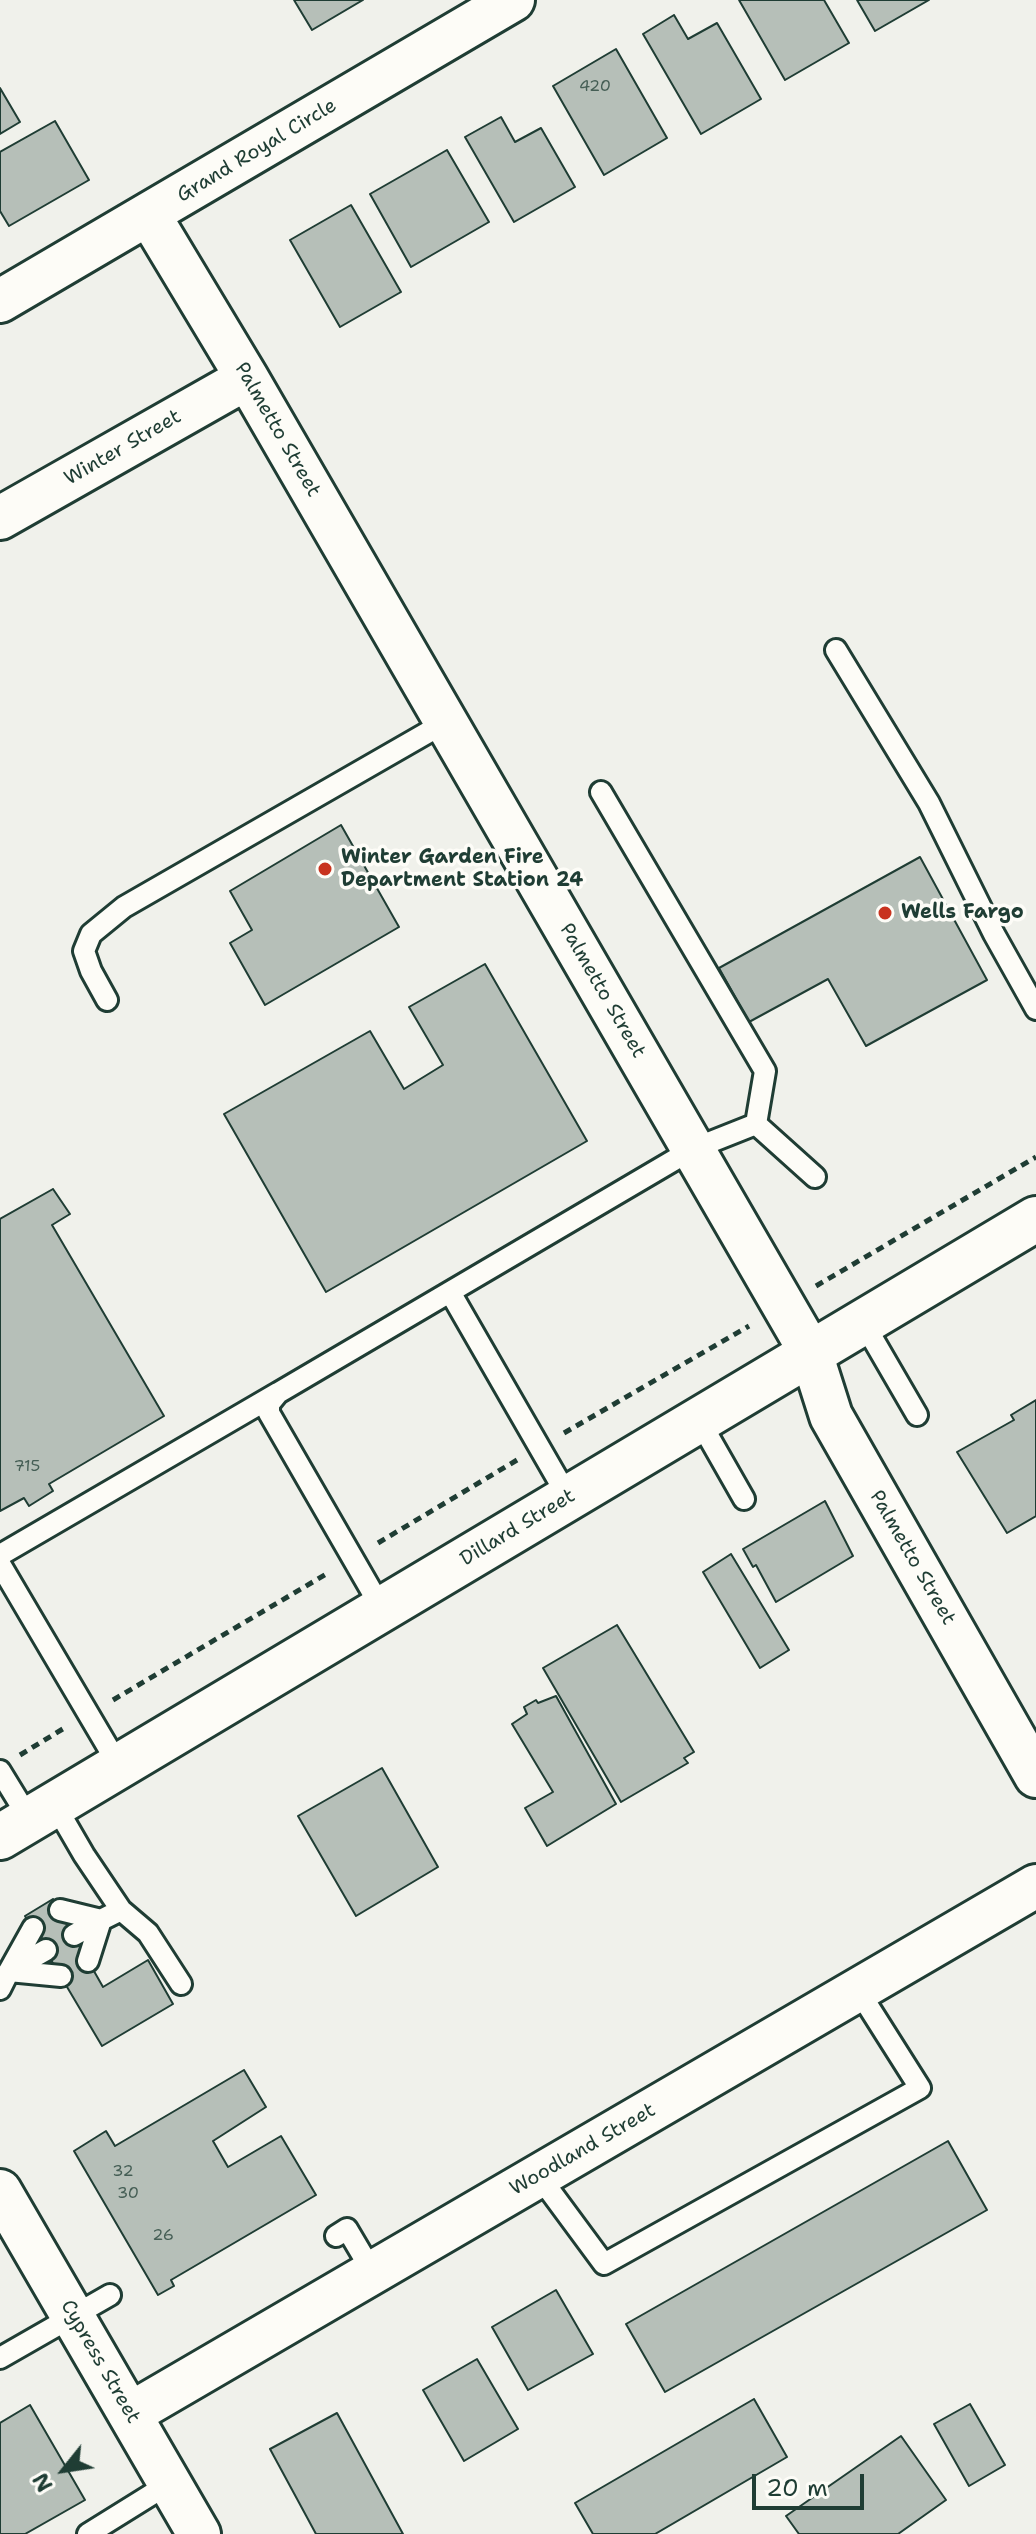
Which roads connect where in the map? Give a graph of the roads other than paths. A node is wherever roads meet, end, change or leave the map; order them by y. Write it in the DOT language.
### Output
graph roads {
  1 [pos="513,0"];
  2 [pos="149,215"];
  3 [pos="0,301"];
  4 [pos="247,378"];
  5 [pos="0,518"];
  6 [pos="836,650"];
  7 [pos="446,722"];
  8 [pos="601,792"];
  9 [pos="107,1000"];
  10 [pos="1036,1009"];
  11 [pos="756,1124"];
  12 [pos="693,1149"];
  13 [pos="815,1177"];
  14 [pos="1036,1219"];
  15 [pos="450,1292"];
  16 [pos="863,1322"];
  17 [pos="811,1353"];
  18 [pos="278,1393"];
  19 [pos="917,1415"];
  20 [pos="699,1420"];
  21 [pos="568,1497"];
  22 [pos="744,1499"];
  23 [pos="0,1555"];
  24 [pos="0,1564"];
  25 [pos="382,1609"];
  26 [pos="119,1766"];
  27 [pos="0,1771"];
  28 [pos="1036,1776"];
  29 [pos="28,1821"];
  30 [pos="1036,1886"];
  31 [pos="60,1910"];
  32 [pos="121,1910"];
  33 [pos="101,1920"];
  34 [pos="33,1928"];
  35 [pos="74,1935"];
  36 [pos="46,1950"];
  37 [pos="88,1961"];
  38 [pos="61,1976"];
  39 [pos="4,1980"];
  40 [pos="181,1984"];
  41 [pos="858,1990"];
  42 [pos="539,2176"];
  43 [pos="0,2191"];
  44 [pos="336,2236"];
  45 [pos="373,2273"];
  46 [pos="110,2295"];
  47 [pos="73,2316"];
  48 [pos="0,2358"];
  49 [pos="130,2414"];
  50 [pos="170,2483"];
  51 [pos="88,2534"];
  52 [pos="199,2534"];
  1 -- 2 [label="street, Grand Royal Circle"];
  2 -- 3 [label="street, Grand Royal Circle"];
  2 -- 4 [label="street, Palmetto Street"];
  4 -- 5 [label="street, Winter Street"];
  4 -- 7 [label="street, Palmetto Street"];
  6 -- 10 [label="lane"];
  7 -- 9 [label="lane"];
  7 -- 12 [label="street, Palmetto Street"];
  8 -- 11 [label="lane"];
  11 -- 12 [label="lane"];
  11 -- 13 [label="lane"];
  12 -- 15 [label="lane"];
  12 -- 17 [label="street, Palmetto Street"];
  14 -- 16 [label="main road, Dillard Street"];
  15 -- 18 [label="lane"];
  15 -- 21 [label="lane"];
  16 -- 17 [label="main road, Dillard Street"];
  16 -- 19 [label="lane"];
  17 -- 20 [label="main road, Dillard Street"];
  17 -- 28 [label="street, Palmetto Street"];
  18 -- 23 [label="lane"];
  18 -- 25 [label="lane"];
  20 -- 21 [label="main road, Dillard Street"];
  20 -- 22 [label="lane"];
  21 -- 25 [label="main road, Dillard Street"];
  24 -- 26 [label="lane"];
  25 -- 26 [label="main road, Dillard Street"];
  26 -- 29 [label="main road, Dillard Street"];
  27 -- 29 [label="lane"];
  29 -- 32 [label="lane"];
  30 -- 41 [label="street, Woodland Street"];
  31 -- 33 [label="lane"];
  32 -- 33 [label="lane"];
  32 -- 40 [label="lane"];
  33 -- 35 [label="lane"];
  33 -- 37 [label="lane"];
  34 -- 39 [label="lane"];
  36 -- 39 [label="lane"];
  38 -- 39 [label="lane"];
  41 -- 42 [label="street, Woodland Street"];
  41 -- 42 [label="lane"];
  42 -- 45 [label="street, Woodland Street"];
  43 -- 47 [label="street, Cypress Street"];
  44 -- 45 [label="lane"];
  45 -- 49 [label="street, Woodland Street"];
  46 -- 47 [label="lane"];
  47 -- 48 [label="lane"];
  47 -- 49 [label="street, Cypress Street"];
  49 -- 50 [label="street, Cypress Street"];
  50 -- 51 [label="lane"];
  50 -- 52 [label="street, Cypress Street"];
}
